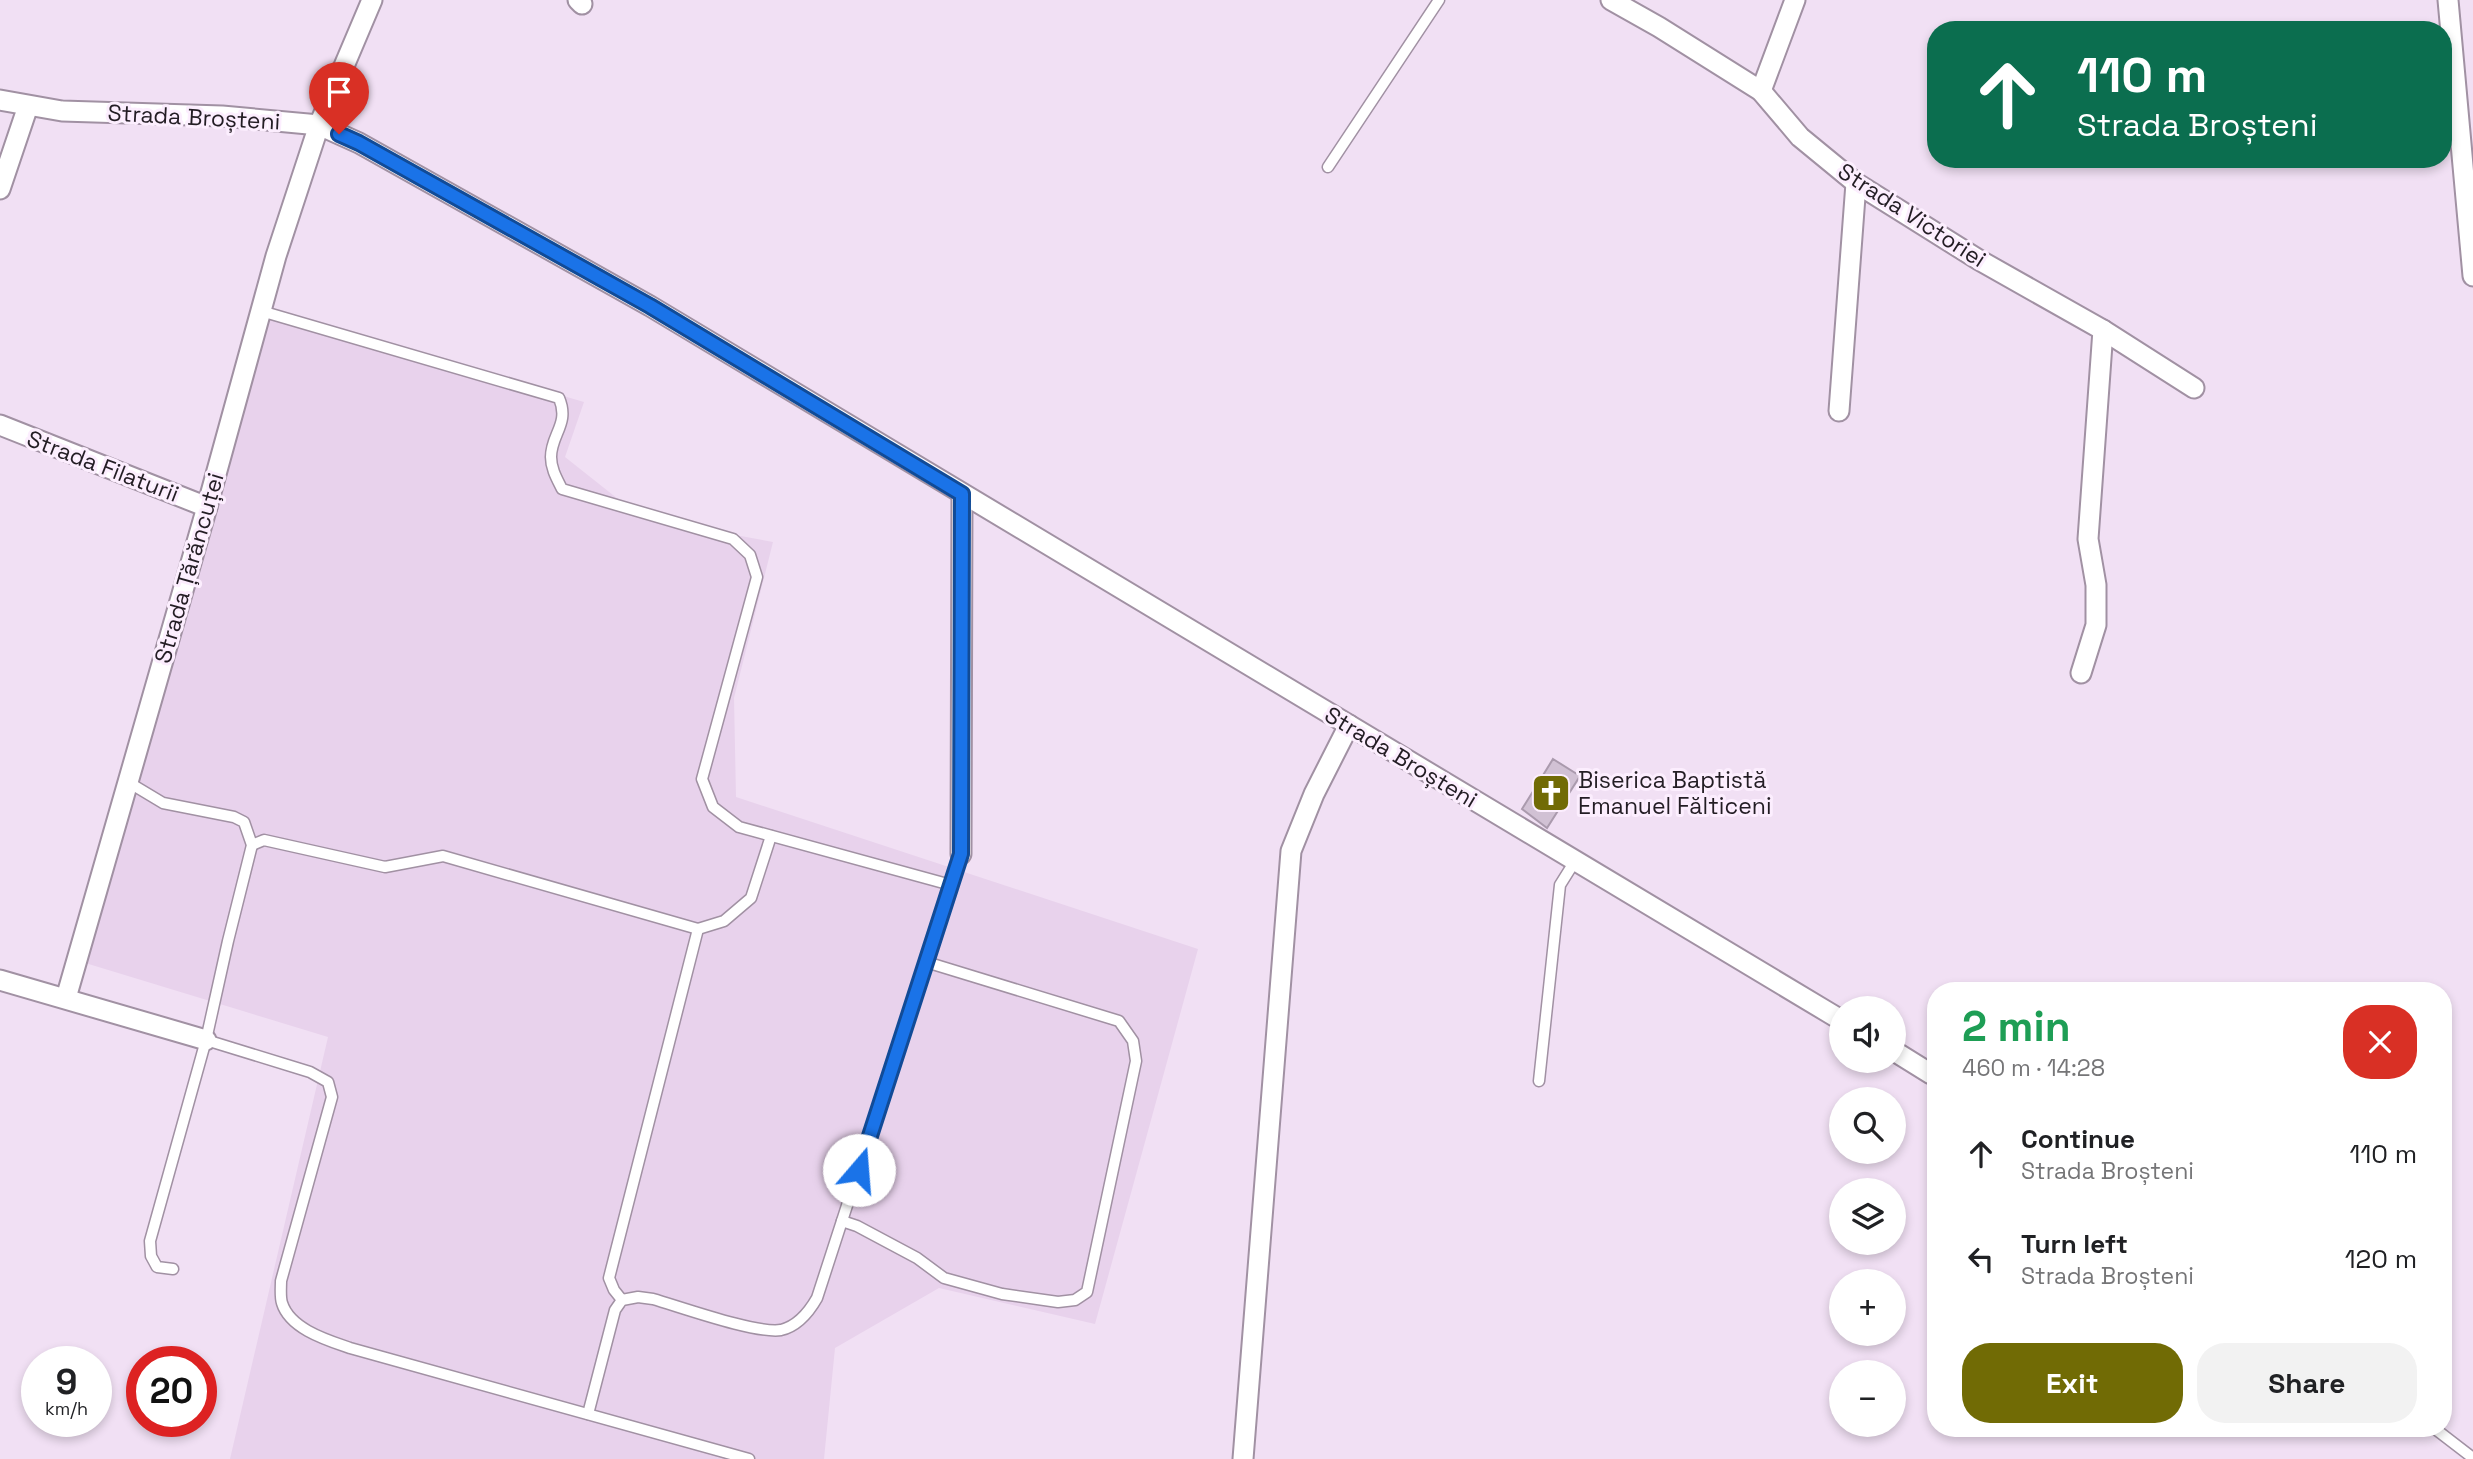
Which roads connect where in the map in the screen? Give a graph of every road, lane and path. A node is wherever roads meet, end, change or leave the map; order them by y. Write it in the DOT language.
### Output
graph roads {
  1 [pos="372,0"];
  2 [pos="1439,0"];
  3 [pos="1611,0"];
  4 [pos="1795,0"];
  5 [pos="2448,0"];
  6 [pos="2450,21"];
  7 [pos="2452,44"];
  8 [pos="1761,91"];
  9 [pos="0,100"];
  10 [pos="28,106"];
  11 [pos="317,132"];
  12 [pos="1328,167"];
  13 [pos="1856,183"];
  14 [pos="0,189"];
  15 [pos="2473,276"];
  16 [pos="261,312"];
  17 [pos="2103,330"];
  18 [pos="2194,388"];
  19 [pos="1839,411"];
  20 [pos="0,425"];
  21 [pos="962,494"];
  22 [pos="207,507"];
  23 [pos="2081,673"];
  24 [pos="1349,725"];
  25 [pos="128,782"];
  26 [pos="771,836"];
  27 [pos="252,845"];
  28 [pos="961,854"];
  29 [pos="1575,861"];
  30 [pos="951,885"];
  31 [pos="698,929"];
  32 [pos="926,962"];
  33 [pos="0,980"];
  34 [pos="66,998"];
  35 [pos="1829,1013"];
  36 [pos="206,1040"];
  37 [pos="1906,1058"];
  38 [pos="1927,1071"];
  39 [pos="1539,1081"];
  40 [pos="842,1222"];
  41 [pos="173,1269"];
  42 [pos="622,1300"];
  43 [pos="588,1414"];
  44 [pos="2446,1437"];
  45 [pos="2473,1458"];
  46 [pos="749,1459"];
  47 [pos="1243,1459"];
  1 -- 11 [label="street, Strada Țărăncuței"];
  2 -- 12 [label="lane"];
  3 -- 8 [label="street, Strada Victoriei"];
  4 -- 8 [label="street"];
  5 -- 6 [label="street"];
  7 -- 15 [label="street"];
  8 -- 13 [label="street, Strada Victoriei"];
  9 -- 10 [label="street, Strada Broșteni"];
  10 -- 11 [label="street, Strada Broșteni"];
  10 -- 14 [label="street"];
  11 -- 16 [label="street, Strada Țărăncuței"];
  11 -- 21 [label="street, Strada Broșteni"];
  13 -- 17 [label="street, Strada Victoriei"];
  13 -- 19 [label="street"];
  16 -- 22 [label="street, Strada Țărăncuței"];
  16 -- 26 [label="lane"];
  17 -- 18 [label="street, Strada Victoriei"];
  17 -- 23 [label="street"];
  20 -- 22 [label="street, Strada Filaturii"];
  21 -- 24 [label="street, Strada Broșteni"];
  21 -- 28 [label="street"];
  22 -- 25 [label="street, Strada Țărăncuței"];
  24 -- 29 [label="street, Strada Broșteni"];
  24 -- 47 [label="street"];
  25 -- 27 [label="lane"];
  25 -- 34 [label="street, Strada Țărăncuței"];
  26 -- 30 [label="lane"];
  26 -- 31 [label="lane"];
  27 -- 31 [label="lane"];
  27 -- 36 [label="lane"];
  28 -- 30 [label="lane"];
  29 -- 35 [label="street, Strada Broșteni"];
  29 -- 39 [label="lane"];
  30 -- 32 [label="lane"];
  31 -- 42 [label="lane"];
  32 -- 40 [label="lane"];
  32 -- 40 [label="lane"];
  33 -- 34 [label="street"];
  34 -- 36 [label="street"];
  36 -- 41 [label="lane"];
  36 -- 43 [label="lane"];
  37 -- 38 [label="street"];
  40 -- 42 [label="lane"];
  42 -- 43 [label="lane"];
  43 -- 46 [label="lane"];
  44 -- 45 [label="lane"];
}
